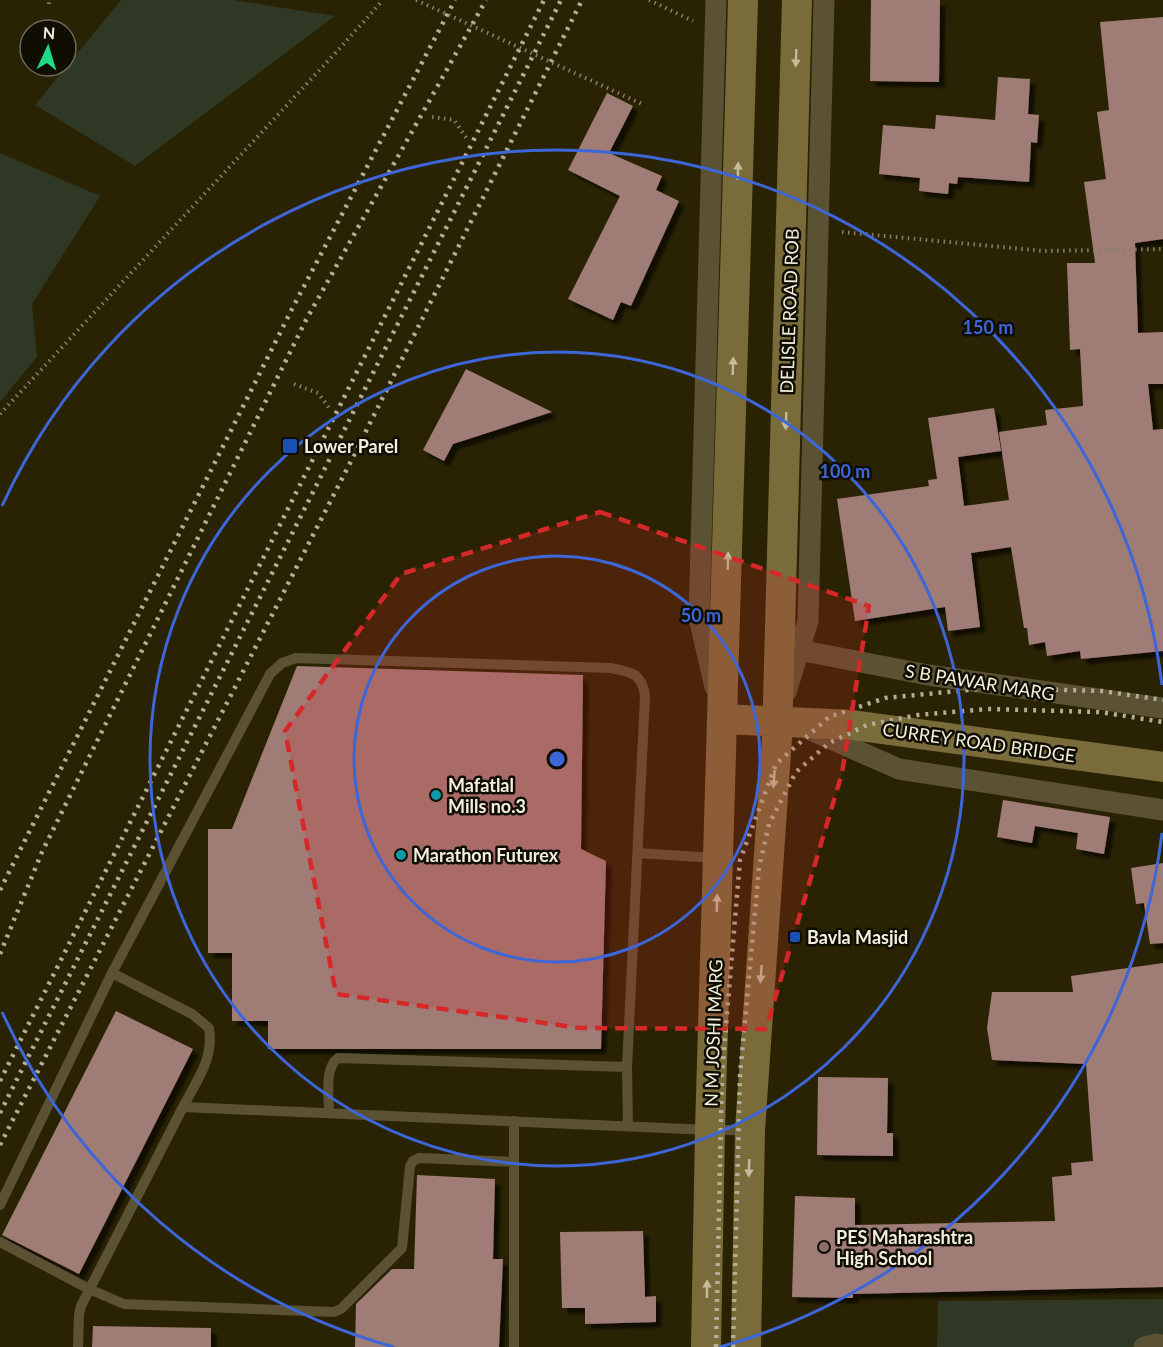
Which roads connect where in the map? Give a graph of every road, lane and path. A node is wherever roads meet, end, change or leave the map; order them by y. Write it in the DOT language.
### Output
graph roads {
  1 [pos="383,0"];
  2 [pos="416,0"];
  3 [pos="649,0"];
  4 [pos="716,0"];
  5 [pos="743,0"];
  6 [pos="797,0"];
  7 [pos="824,0"];
  8 [pos="715,32"];
  9 [pos="642,104"];
  10 [pos="432,117"];
  11 [pos="467,139"];
  12 [pos="818,230"];
  13 [pos="1163,249"];
  14 [pos="294,384"];
  15 [pos="330,409"];
  16 [pos="0,414"];
  17 [pos="799,650"];
  18 [pos="1163,708"];
  19 [pos="723,719"];
  20 [pos="786,722"];
  21 [pos="1163,767"];
  22 [pos="1163,810"];
  23 [pos="638,853"];
  24 [pos="719,858"];
  25 [pos="112,973"];
  26 [pos="627,1067"];
  27 [pos="183,1107"];
  28 [pos="329,1112"];
  29 [pos="514,1121"];
  30 [pos="628,1126"];
  31 [pos="710,1130"];
  32 [pos="750,1130"];
  33 [pos="514,1162"];
  34 [pos="0,1205"];
  35 [pos="0,1242"];
  36 [pos="89,1289"];
  37 [pos="1163,1346"];
  38 [pos="78,1347"];
  39 [pos="514,1347"];
  40 [pos="706,1347"];
  41 [pos="746,1347"];
  42 [pos="1144,1347"];
  1 -- 16 [label="path"];
  2 -- 9 [label="path, bridge"];
  3 -- 8 [label="path"];
  4 -- 8 [label="street"];
  19 -- 5 [label="main road, N M JOSHI MARG, one-way"];
  6 -- 20 [label="main road, DELISLE ROAD ROB, one-way"];
  7 -- 12 [label="street"];
  8 -- 19 [label="street"];
  10 -- 11 [label="path"];
  12 -- 13 [label="path"];
  12 -- 17 [label="street"];
  14 -- 15 [label="path"];
  17 -- 18 [label="street, S B PAWAR MARG"];
  17 -- 20 [label="street"];
  19 -- 20 [label="main road, CURREY ROAD BRIDGE"];
  19 -- 24 [label="main road, N M JOSHI MARG"];
  20 -- 21 [label="main road, CURREY ROAD BRIDGE"];
  20 -- 22 [label="street"];
  20 -- 32 [label="main road, one-way"];
  23 -- 24 [label="lane"];
  23 -- 25 [label="lane"];
  23 -- 26 [label="lane"];
  31 -- 24 [label="main road, N M JOSHI MARG, one-way"];
  25 -- 27 [label="lane"];
  25 -- 34 [label="lane"];
  26 -- 28 [label="lane"];
  26 -- 30 [label="lane"];
  27 -- 28 [label="lane"];
  27 -- 36 [label="lane"];
  28 -- 29 [label="lane"];
  29 -- 30 [label="lane"];
  29 -- 33 [label="lane"];
  30 -- 31 [label="lane"];
  31 -- 32 [label="lane"];
  40 -- 31 [label="main road, N M JOSHI MARG, one-way"];
  32 -- 41 [label="main road, one-way"];
  33 -- 36 [label="lane"];
  33 -- 39 [label="lane"];
  35 -- 36 [label="lane"];
  36 -- 38 [label="lane"];
  37 -- 42 [label="street"];
}
